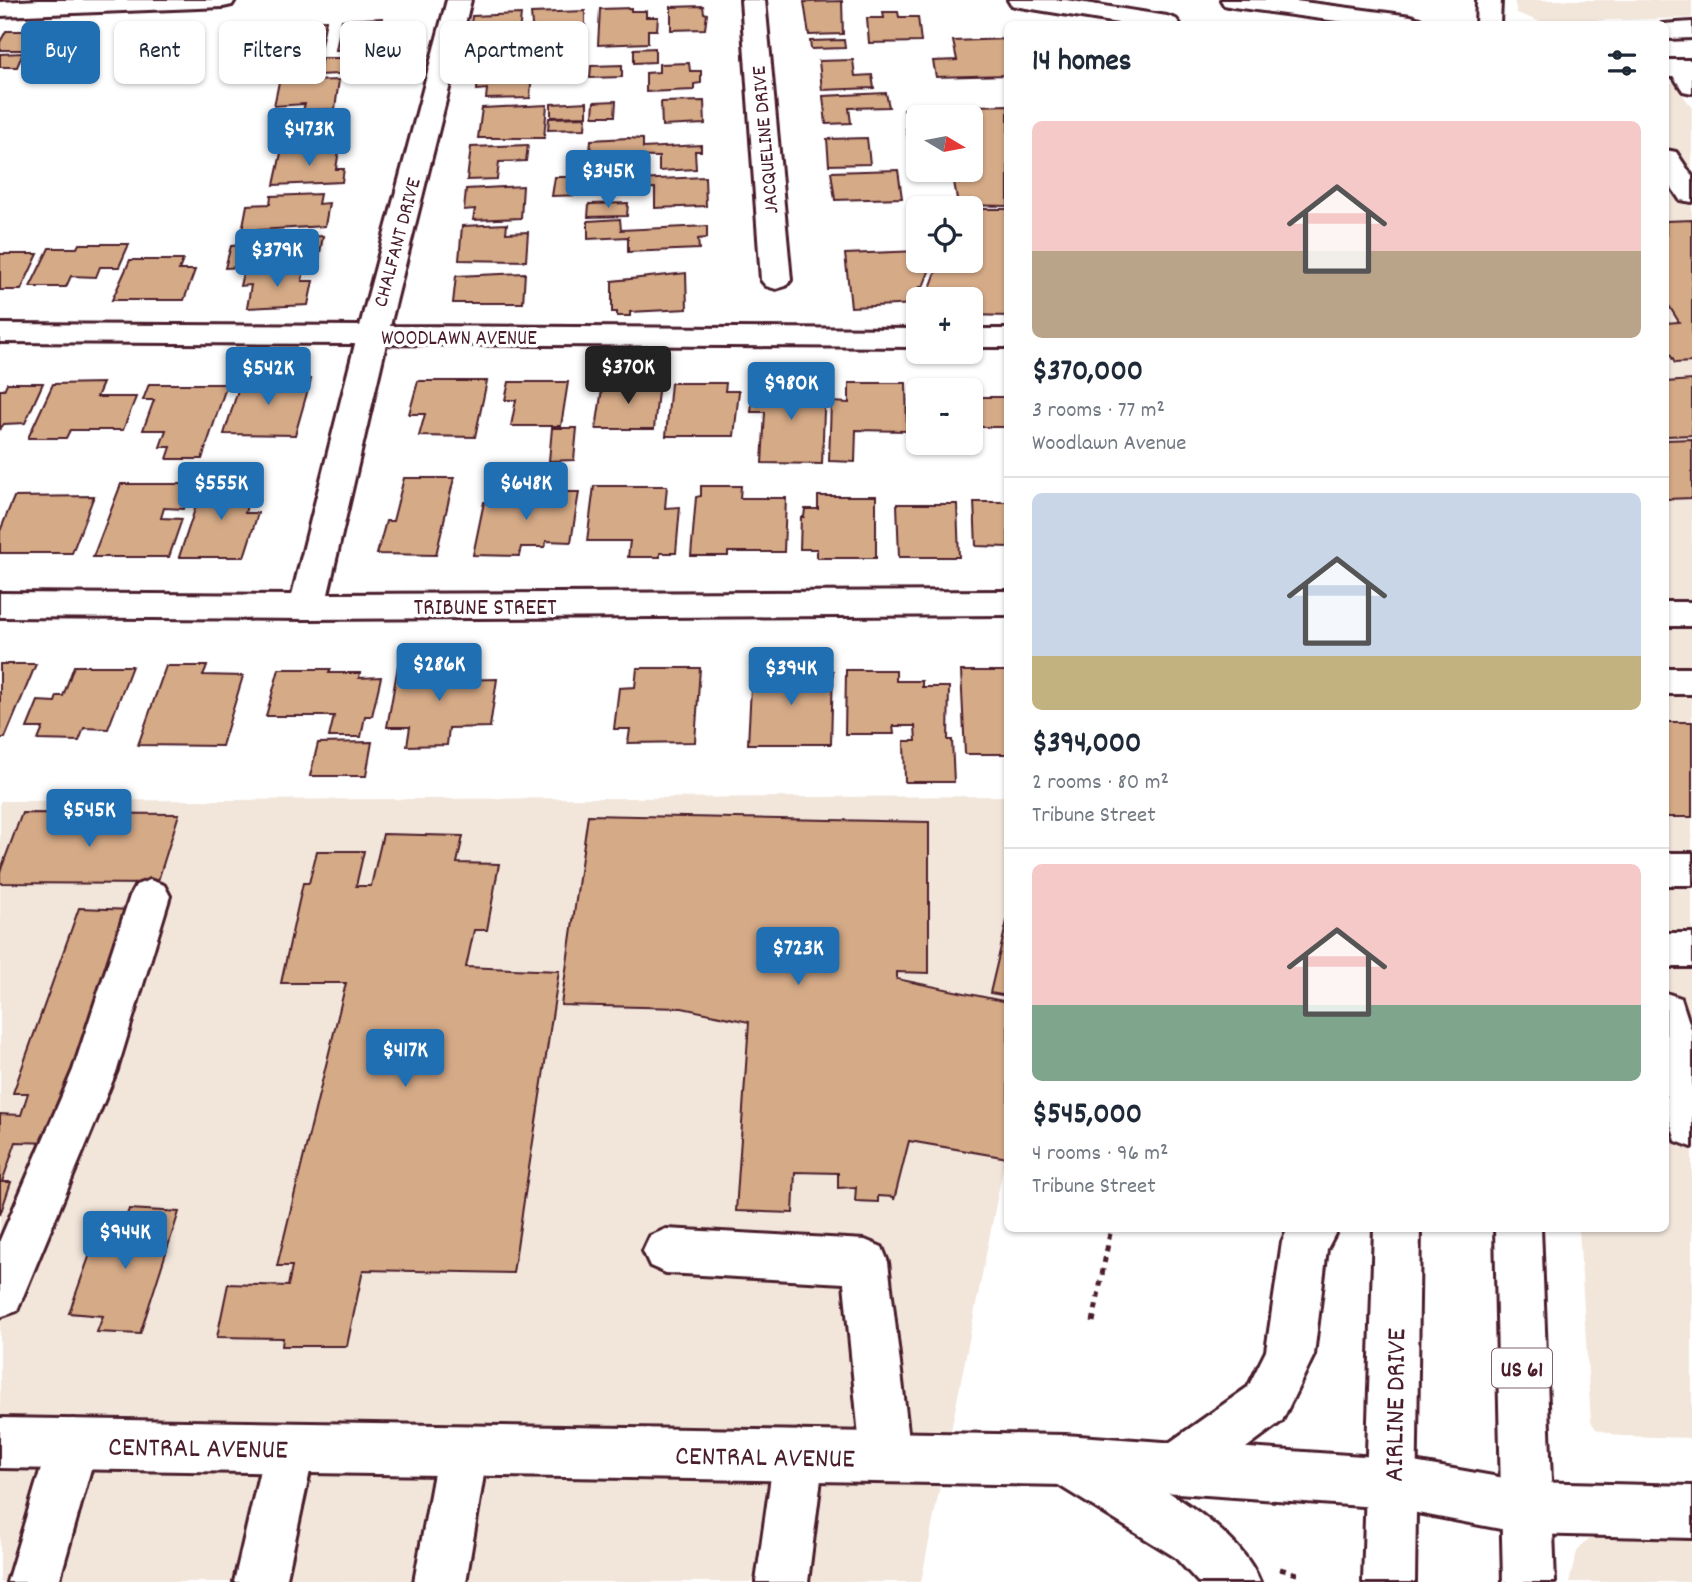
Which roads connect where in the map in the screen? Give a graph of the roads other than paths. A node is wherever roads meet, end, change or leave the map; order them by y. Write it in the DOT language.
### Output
graph roads {
  1 [pos="223,0"];
  2 [pos="459,0"];
  3 [pos="753,0"];
  4 [pos="1020,0"];
  5 [pos="1233,0"];
  6 [pos="1412,0"];
  7 [pos="1489,0"];
  8 [pos="0,9"];
  9 [pos="1149,21"];
  10 [pos="1389,21"];
  11 [pos="1411,21"];
  12 [pos="1488,21"];
  13 [pos="1692,30"];
  14 [pos="1669,31"];
  15 [pos="1669,164"];
  16 [pos="1683,194"];
  17 [pos="776,281"];
  18 [pos="0,333"];
  19 [pos="372,337"];
  20 [pos="906,338"];
  21 [pos="983,338"];
  22 [pos="1004,338"];
  23 [pos="1004,603"];
  24 [pos="0,605"];
  25 [pos="307,607"];
  26 [pos="1669,614"];
  27 [pos="1692,614"];
  28 [pos="1669,681"];
  29 [pos="1692,681"];
  30 [pos="1669,869"];
  31 [pos="1692,869"];
  32 [pos="150,896"];
  33 [pos="1669,950"];
  34 [pos="1692,950"];
  35 [pos="1669,1024"];
  36 [pos="1692,1127"];
  37 [pos="1312,1232"];
  38 [pos="1397,1232"];
  39 [pos="1518,1232"];
  40 [pos="666,1251"];
  41 [pos="0,1294"];
  42 [pos="0,1443"];
  43 [pos="73,1444"];
  44 [pos="290,1448"];
  45 [pos="463,1451"];
  46 [pos="799,1455"];
  47 [pos="886,1457"];
  48 [pos="1065,1460"];
  49 [pos="1177,1468"];
  50 [pos="1391,1483"];
  51 [pos="1527,1508"];
  52 [pos="1692,1512"];
  53 [pos="33,1582"];
  54 [pos="260,1582"];
  55 [pos="440,1582"];
  56 [pos="782,1582"];
  57 [pos="1234,1582"];
  58 [pos="1389,1582"];
  59 [pos="1529,1582"];
  1 -- 8 [label="main road"];
  2 -- 19 [label="main road, CHALFANT DRIVE"];
  3 -- 17 [label="main road, JACQUELINE DRIVE"];
  4 -- 9 [label="main road"];
  5 -- 10 [label="main road"];
  6 -- 11 [label="main road"];
  7 -- 12 [label="main road"];
  13 -- 14 [label="main road"];
  15 -- 16 [label="main road"];
  18 -- 19 [label="main road, WOODLAWN AVENUE"];
  19 -- 20 [label="main road, WOODLAWN AVENUE"];
  19 -- 25 [label="main road, CHALFANT DRIVE"];
  21 -- 22 [label="main road"];
  23 -- 25 [label="main road, TRIBUNE STREET"];
  24 -- 25 [label="main road, TRIBUNE STREET"];
  26 -- 27 [label="main road"];
  28 -- 29 [label="main road"];
  30 -- 31 [label="main road"];
  32 -- 41 [label="main road"];
  33 -- 34 [label="main road"];
  35 -- 36 [label="main road"];
  37 -- 49 [label="main road"];
  38 -- 50 [label="main road, AIRLINE DRIVE"];
  39 -- 51 [label="main road, US 61"];
  40 -- 47 [label="main road"];
  42 -- 43 [label="main road, CENTRAL AVENUE"];
  43 -- 44 [label="main road, CENTRAL AVENUE"];
  43 -- 53 [label="main road"];
  44 -- 45 [label="main road, CENTRAL AVENUE"];
  44 -- 54 [label="main road"];
  45 -- 46 [label="main road, CENTRAL AVENUE"];
  45 -- 55 [label="main road"];
  46 -- 47 [label="main road, CENTRAL AVENUE"];
  46 -- 56 [label="main road"];
  47 -- 48 [label="main road, CENTRAL AVENUE"];
  48 -- 49 [label="main road, CENTRAL AVENUE"];
  48 -- 57 [label="main road"];
  49 -- 50 [label="main road, CENTRAL AVENUE"];
  50 -- 51 [label="main road, CENTRAL AVENUE"];
  50 -- 58 [label="main road, AIRLINE DRIVE"];
  51 -- 52 [label="main road, CENTRAL AVENUE"];
  51 -- 59 [label="main road, US 61"];
}
